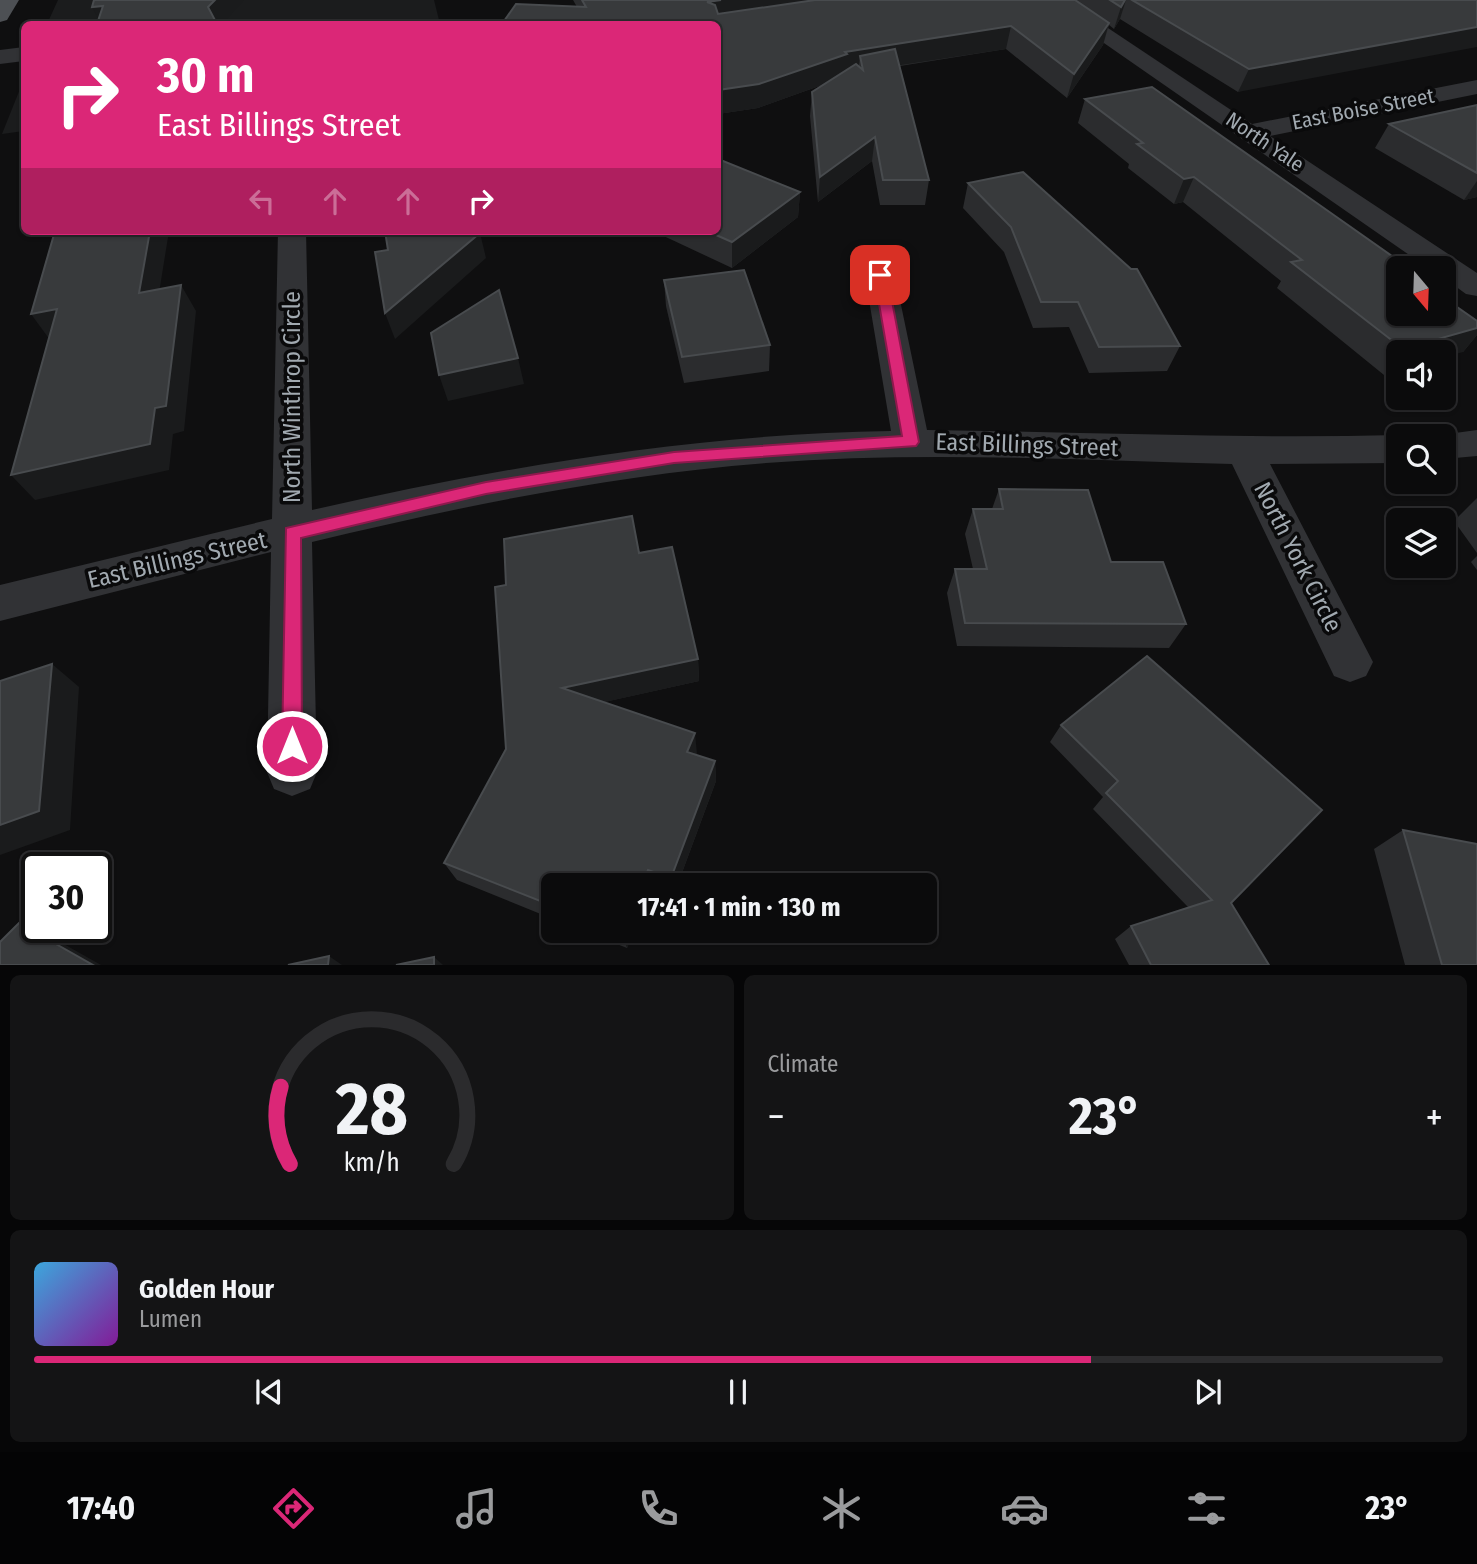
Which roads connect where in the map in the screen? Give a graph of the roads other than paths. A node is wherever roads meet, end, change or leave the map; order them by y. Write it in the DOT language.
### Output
graph roads {
  1 [pos="9,0"];
  2 [pos="1052,0"];
  3 [pos="0,16"];
  4 [pos="21,54"];
  5 [pos="0,57"];
  6 [pos="1477,87"];
  7 [pos="1250,132"];
  8 [pos="292,235"];
  9 [pos="880,275"];
  10 [pos="1477,286"];
  11 [pos="911,442"];
  12 [pos="1477,443"];
  13 [pos="1456,445"];
  14 [pos="1386,449"];
  15 [pos="1245,452"];
  16 [pos="292,533"];
  17 [pos="0,603"];
  18 [pos="1350,662"];
  19 [pos="292,772"];
  1 -- 3 [label="main road"];
  2 -- 7 [label="street, North Yale"];
  4 -- 5 [label="street"];
  6 -- 7 [label="street, East Boise Street"];
  7 -- 10 [label="street, North Yale"];
  8 -- 16 [label="street, North Winthrop Circle"];
  9 -- 11 [label="street"];
  11 -- 15 [label="street, East Billings Street"];
  11 -- 16 [label="street, East Billings Street"];
  12 -- 13 [label="street"];
  14 -- 15 [label="street, East Billings Street"];
  15 -- 18 [label="street, North York Circle"];
  16 -- 17 [label="street, East Billings Street"];
  16 -- 19 [label="street, North Winthrop Circle"];
}
